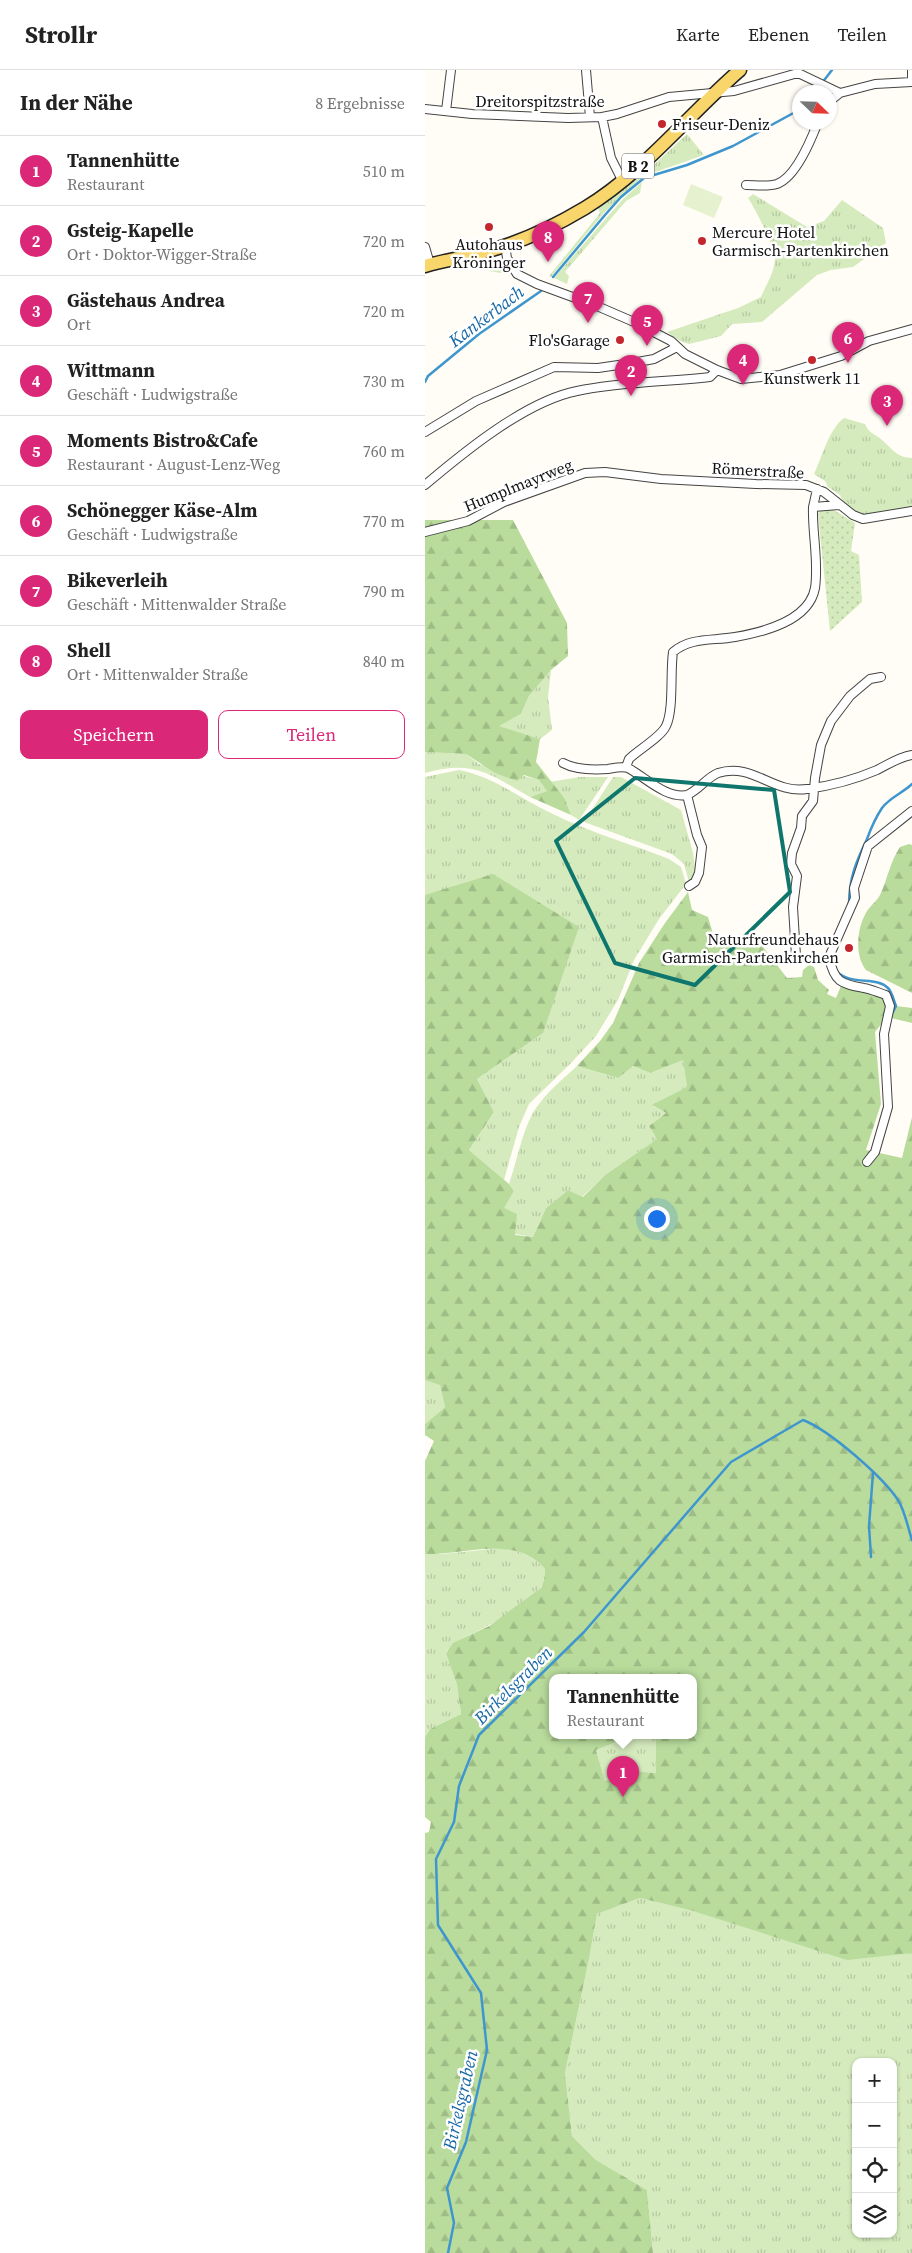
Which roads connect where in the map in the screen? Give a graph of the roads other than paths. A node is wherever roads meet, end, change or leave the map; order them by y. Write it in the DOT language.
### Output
graph roads {
  1 [pos="451,70"];
  2 [pos="587,70"];
  3 [pos="740,70"];
  4 [pos="911,70"];
  5 [pos="806,74"];
  6 [pos="912,82"];
  7 [pos="840,93"];
  8 [pos="713,94"];
  9 [pos="837,95"];
  10 [pos="425,109"];
  11 [pos="446,111"];
  12 [pos="590,117"];
  13 [pos="602,117"];
  14 [pos="814,130"];
  15 [pos="621,180"];
  16 [pos="746,186"];
  17 [pos="505,245"];
  18 [pos="425,247"];
  19 [pos="428,265"];
  20 [pos="912,330"];
  21 [pos="677,347"];
  22 [pos="717,370"];
  23 [pos="425,432"];
  24 [pos="623,473"];
  25 [pos="425,485"];
  26 [pos="817,488"];
  27 [pos="839,505"];
  28 [pos="813,507"];
  29 [pos="912,512"];
  30 [pos="425,532"];
  31 [pos="881,677"];
  32 [pos="912,755"];
  33 [pos="563,763"];
  34 [pos="626,767"];
  35 [pos="815,788"];
  36 [pos="687,795"];
  37 [pos="912,811"];
  38 [pos="689,886"];
  39 [pos="796,956"];
  40 [pos="867,1162"];
  1 -- 11 [label="street"];
  2 -- 12 [label="street"];
  3 -- 8 [label="main road, B 2"];
  4 -- 6 [label="street"];
  5 -- 7 [label="street"];
  5 -- 8 [label="street, Dreitorspitzstraße"];
  6 -- 7 [label="street"];
  7 -- 9 [label="street"];
  8 -- 13 [label="street, Dreitorspitzstraße"];
  8 -- 15 [label="main road, B 2"];
  10 -- 11 [label="street, Dreitorspitzstraße"];
  11 -- 12 [label="street, Dreitorspitzstraße"];
  12 -- 13 [label="street, Dreitorspitzstraße"];
  13 -- 15 [label="street"];
  14 -- 16 [label="street"];
  15 -- 17 [label="main road, B 2"];
  17 -- 19 [label="main road, B 2"];
  17 -- 21 [label="street"];
  18 -- 19 [label="street"];
  20 -- 22 [label="street"];
  21 -- 22 [label="street"];
  21 -- 23 [label="street"];
  22 -- 25 [label="street"];
  24 -- 26 [label="street, Römerstraße"];
  24 -- 30 [label="street, Humplmayrweg"];
  26 -- 27 [label="street, Römerstraße"];
  26 -- 28 [label="street"];
  27 -- 28 [label="street"];
  27 -- 29 [label="street, Römerstraße"];
  28 -- 34 [label="street"];
  31 -- 35 [label="street"];
  32 -- 35 [label="street"];
  33 -- 34 [label="street"];
  34 -- 36 [label="street"];
  35 -- 36 [label="street"];
  35 -- 39 [label="street"];
  36 -- 38 [label="street"];
  37 -- 40 [label="street"];
}
